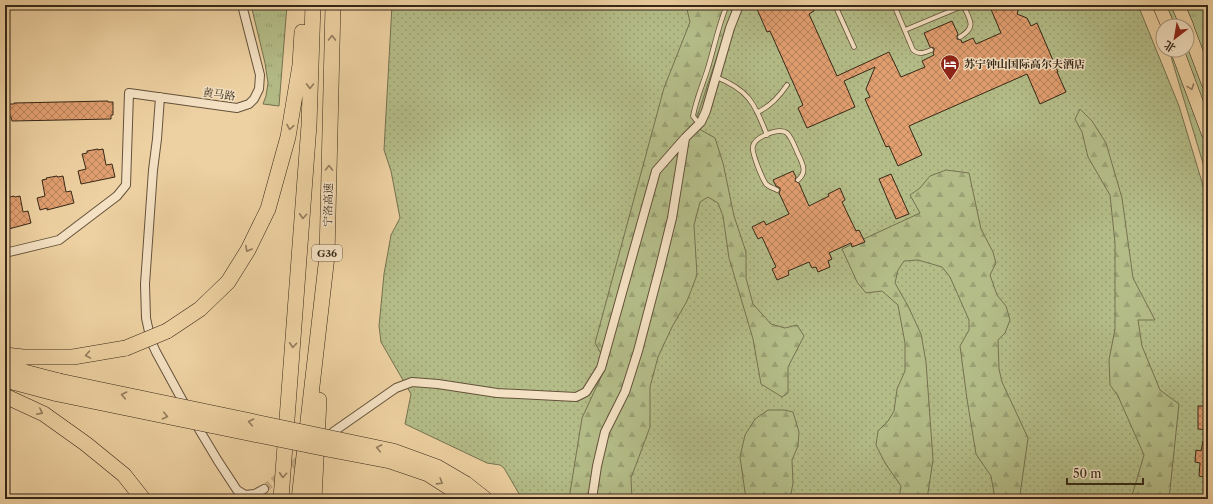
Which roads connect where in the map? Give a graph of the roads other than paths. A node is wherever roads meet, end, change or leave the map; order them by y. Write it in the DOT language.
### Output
graph roads {
  1 [pos="242,5"];
  2 [pos="304,5"];
  3 [pos="312,5"];
  4 [pos="333,5"];
  5 [pos="727,5"];
  6 [pos="739,5"];
  7 [pos="835,5"];
  8 [pos="894,5"];
  9 [pos="964,5"];
  10 [pos="1159,5"];
  11 [pos="1178,5"];
  12 [pos="1165,18"];
  13 [pos="1184,18"];
  14 [pos="905,30"];
  15 [pos="960,37"];
  16 [pos="854,47"];
  17 [pos="1195,48"];
  18 [pos="931,50"];
  19 [pos="1180,58"];
  20 [pos="715,77"];
  21 [pos="1208,83"];
  22 [pos="787,85"];
  23 [pos="160,98"];
  24 [pos="758,112"];
  25 [pos="700,122"];
  26 [pos="1208,133"];
  27 [pos="767,135"];
  28 [pos="685,138"];
  29 [pos="798,180"];
  30 [pos="777,190"];
  31 [pos="5,253"];
  32 [pos="327,256"];
  33 [pos="5,355"];
  34 [pos="5,367"];
  35 [pos="5,380"];
  36 [pos="58,387"];
  37 [pos="5,396"];
  38 [pos="333,432"];
  39 [pos="264,489"];
  40 [pos="464,492"];
  41 [pos="143,499"];
  42 [pos="281,499"];
  43 [pos="299,499"];
  44 [pos="314,499"];
  45 [pos="485,499"];
  46 [pos="592,499"];
  1 -- 23 [label="street, 黄马路"];
  2 -- 33 [label="highway, one-way, bridge"];
  3 -- 42 [label="highway, G36, one-way"];
  32 -- 4 [label="highway, 宁洛高速 / G36, one-way"];
  5 -- 25 [label="lane"];
  6 -- 20 [label="street"];
  7 -- 16 [label="lane"];
  8 -- 14 [label="lane"];
  9 -- 14 [label="lane"];
  9 -- 15 [label="lane"];
  10 -- 12 [label="main road"];
  11 -- 13 [label="main road"];
  14 -- 18 [label="lane"];
  17 -- 21 [label="main road"];
  19 -- 26 [label="main road, one-way"];
  20 -- 24 [label="lane"];
  20 -- 25 [label="street"];
  22 -- 24 [label="lane"];
  23 -- 31 [label="street, 黄马路"];
  23 -- 39 [label="street"];
  24 -- 27 [label="lane"];
  25 -- 28 [label="street"];
  27 -- 29 [label="lane"];
  27 -- 30 [label="lane"];
  28 -- 38 [label="street"];
  28 -- 46 [label="street"];
  32 -- 43 [label="highway, 宁洛高速 / G36"];
  32 -- 44 [label="highway"];
  34 -- 36 [label="highway"];
  35 -- 36 [label="highway"];
  36 -- 40 [label="highway, bridge"];
  37 -- 41 [label="highway, one-way"];
  40 -- 45 [label="highway"];
}
